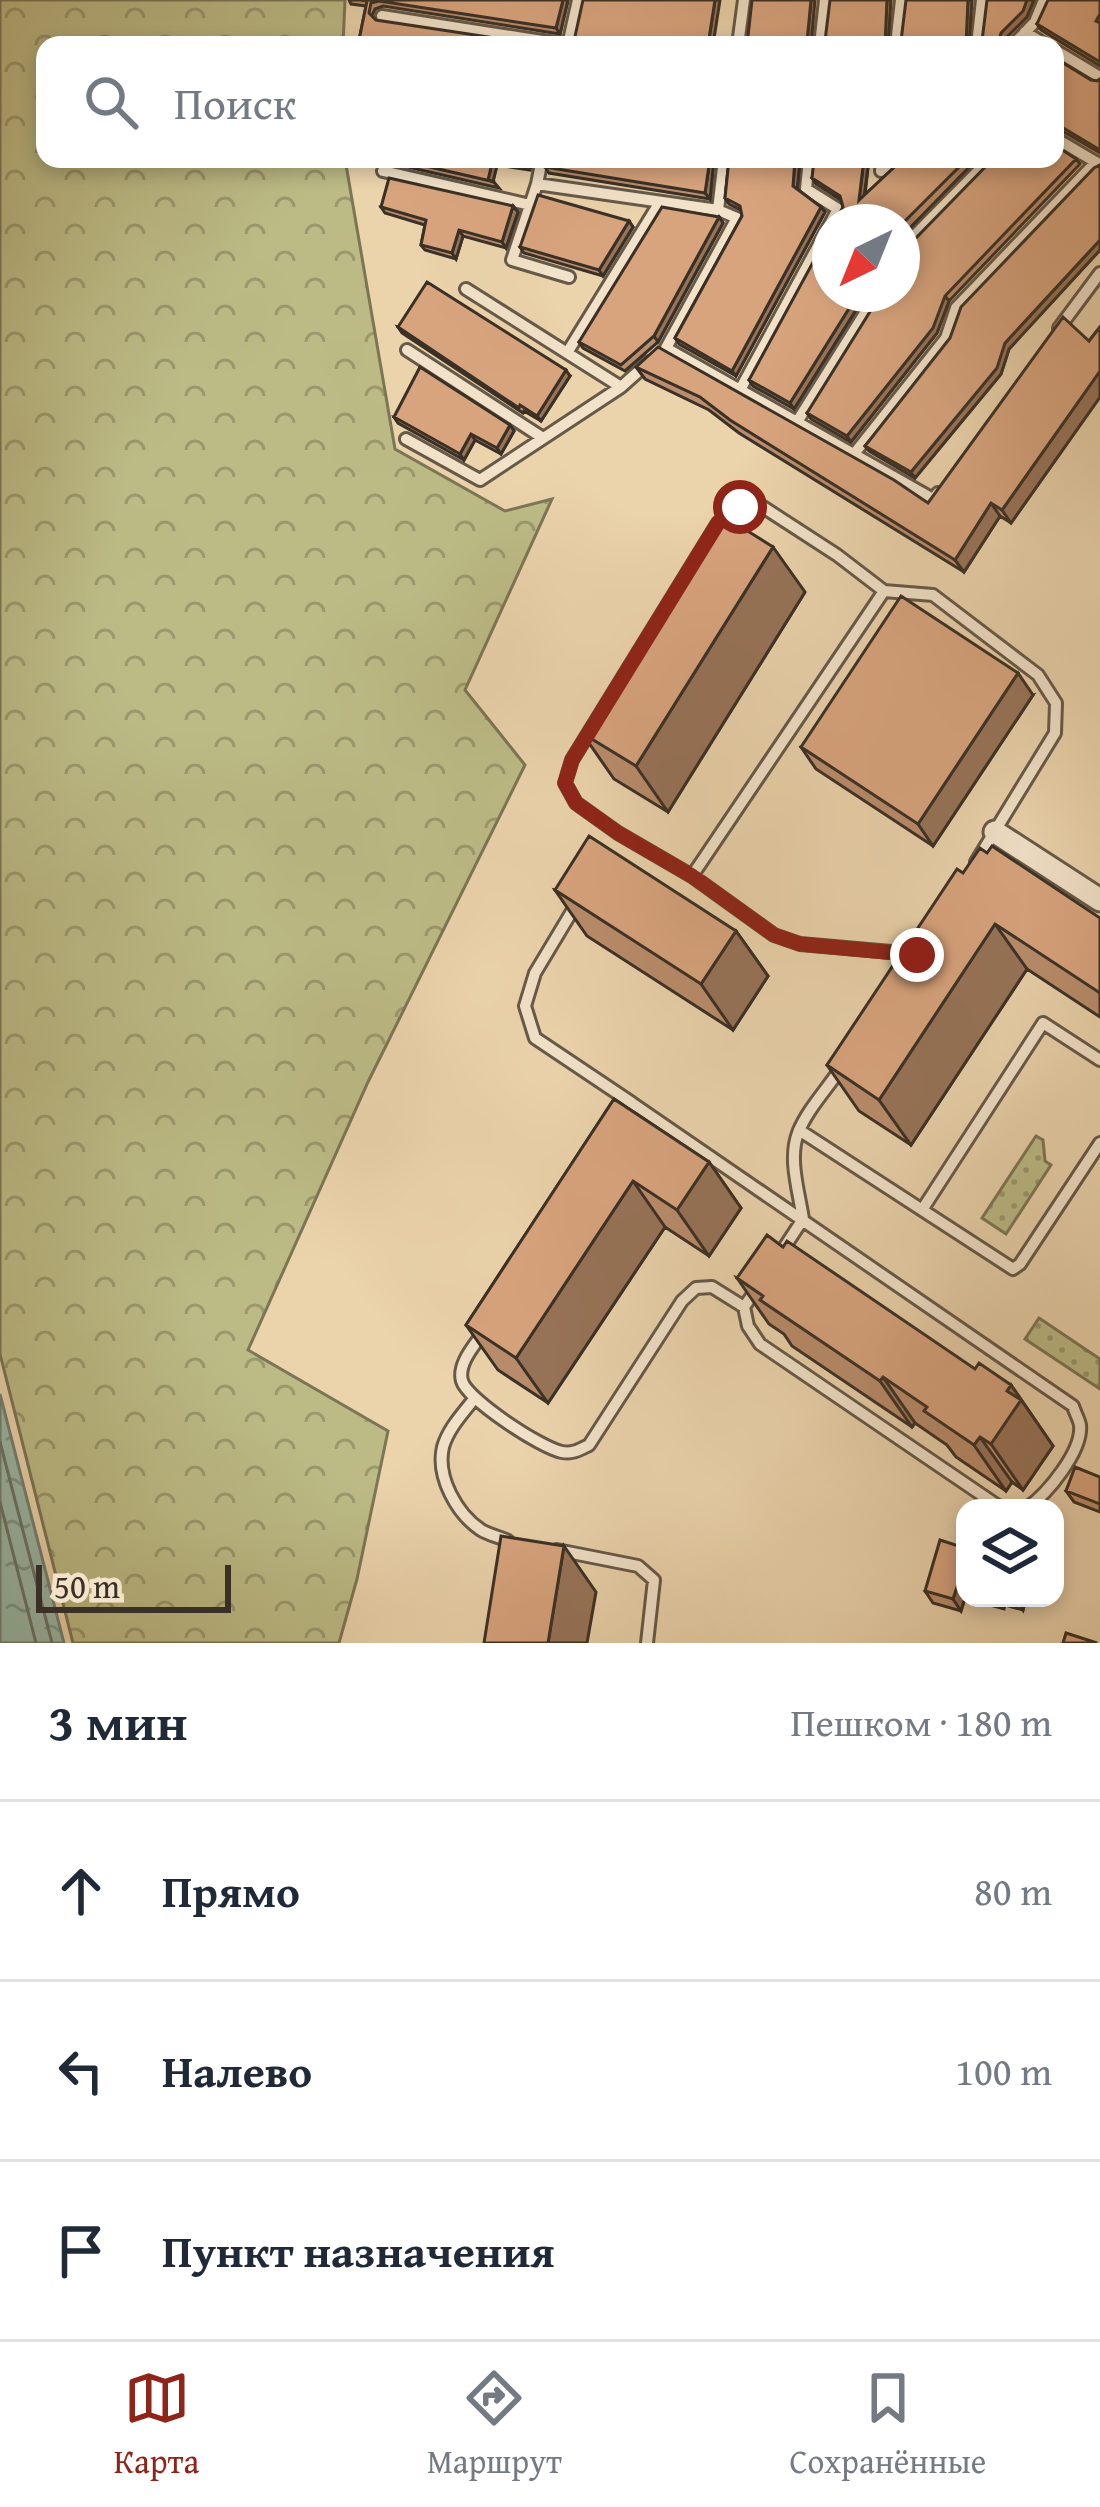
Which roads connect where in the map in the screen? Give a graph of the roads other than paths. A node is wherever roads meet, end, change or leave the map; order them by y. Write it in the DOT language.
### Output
graph roads {
  1 [pos="578,0"];
  2 [pos="743,0"];
  3 [pos="825,0"];
  4 [pos="902,0"];
  5 [pos="982,0"];
  6 [pos="1045,0"];
  7 [pos="382,16"];
  8 [pos="1025,32"];
  9 [pos="510,36"];
  10 [pos="570,36"];
  11 [pos="739,36"];
  12 [pos="821,36"];
  13 [pos="897,36"];
  14 [pos="977,36"];
  15 [pos="1021,36"];
  16 [pos="1031,36"];
  17 [pos="1064,55"];
  18 [pos="1100,77"];
  19 [pos="1064,143"];
  20 [pos="1098,164"];
  21 [pos="540,168"];
  22 [pos="723,168"];
  23 [pos="808,168"];
  24 [pos="981,168"];
  25 [pos="382,171"];
  26 [pos="537,184"];
  27 [pos="660,202"];
  28 [pos="830,204"];
  29 [pos="530,206"];
  30 [pos="718,210"];
  31 [pos="920,230"];
  32 [pos="812,258"];
  33 [pos="1100,273"];
  34 [pos="568,277"];
  35 [pos="466,290"];
  36 [pos="866,312"];
  37 [pos="665,348"];
  38 [pos="1044,348"];
  39 [pos="407,350"];
  40 [pos="567,353"];
  41 [pos="621,387"];
  42 [pos="740,390"];
  43 [pos="797,422"];
  44 [pos="543,438"];
  45 [pos="406,439"];
  46 [pos="854,454"];
  47 [pos="947,480"];
  48 [pos="884,591"];
  49 [pos="995,832"];
  50 [pos="618,833"];
  51 [pos="607,853"];
  52 [pos="973,867"];
  53 [pos="692,876"];
  54 [pos="583,893"];
  55 [pos="1100,900"];
  56 [pos="928,937"];
  57 [pos="917,955"];
  58 [pos="904,974"];
  59 [pos="852,1052"];
  60 [pos="1100,1060"];
  61 [pos="632,1103"];
  62 [pos="620,1122"];
  63 [pos="799,1130"];
  64 [pos="1100,1143"];
  65 [pos="922,1210"];
  66 [pos="803,1219"];
  67 [pos="780,1254"];
  68 [pos="768,1272"];
  69 [pos="744,1307"];
  70 [pos="498,1310"];
  71 [pos="474,1399"];
  72 [pos="987,1499"];
  73 [pos="1040,1499"];
  74 [pos="508,1541"];
  75 [pos="530,1545"];
  76 [pos="551,1549"];
  77 [pos="505,1561"];
  78 [pos="646,1643"];
  1 -- 10 [label="lane"];
  2 -- 11 [label="lane"];
  3 -- 12 [label="lane"];
  4 -- 13 [label="lane"];
  5 -- 14 [label="lane"];
  6 -- 8 [label="lane"];
  7 -- 9 [label="lane"];
  8 -- 15 [label="lane"];
  8 -- 16 [label="lane"];
  17 -- 18 [label="lane"];
  19 -- 20 [label="lane"];
  20 -- 46 [label="lane"];
  21 -- 26 [label="lane"];
  22 -- 30 [label="lane"];
  23 -- 28 [label="lane"];
  24 -- 31 [label="lane"];
  25 -- 29 [label="lane"];
  26 -- 27 [label="lane"];
  26 -- 29 [label="lane"];
  27 -- 30 [label="lane"];
  27 -- 40 [label="lane"];
  29 -- 34 [label="lane"];
  30 -- 37 [label="lane"];
  32 -- 42 [label="lane"];
  33 -- 38 [label="lane"];
  35 -- 40 [label="lane"];
  36 -- 43 [label="lane"];
  37 -- 41 [label="lane"];
  37 -- 42 [label="lane"];
  39 -- 44 [label="lane"];
  40 -- 41 [label="lane"];
  41 -- 44 [label="lane"];
  42 -- 43 [label="lane"];
  43 -- 46 [label="lane"];
  44 -- 45 [label="lane"];
  46 -- 47 [label="lane"];
  48 -- 49 [label="lane"];
  48 -- 50 [label="lane"];
  48 -- 53 [label="lane"];
  49 -- 52 [label="lane"];
  49 -- 55 [label="street"];
  50 -- 51 [label="lane"];
  50 -- 53 [label="lane"];
  53 -- 57 [label="lane"];
  54 -- 61 [label="lane"];
  56 -- 57 [label="lane"];
  57 -- 58 [label="lane"];
  59 -- 63 [label="lane"];
  60 -- 65 [label="lane"];
  61 -- 62 [label="lane"];
  61 -- 66 [label="lane"];
  63 -- 65 [label="lane"];
  63 -- 66 [label="lane"];
  64 -- 65 [label="lane"];
  66 -- 67 [label="lane"];
  66 -- 73 [label="lane"];
  68 -- 69 [label="lane"];
  69 -- 71 [label="lane"];
  69 -- 72 [label="lane"];
  70 -- 71 [label="lane"];
  71 -- 74 [label="lane"];
  74 -- 75 [label="lane"];
  74 -- 77 [label="lane"];
  76 -- 78 [label="lane"];
}
